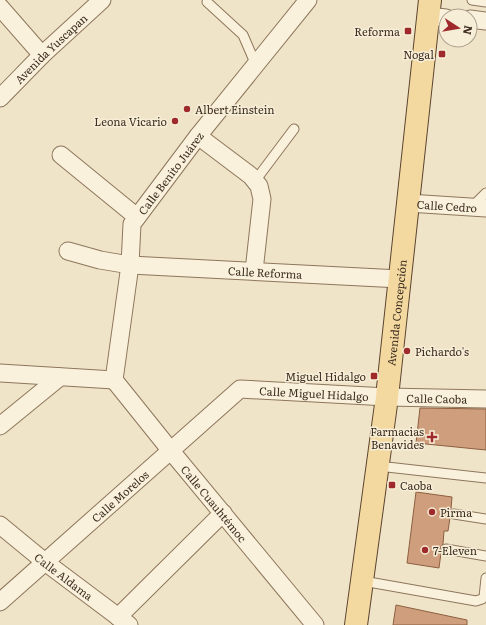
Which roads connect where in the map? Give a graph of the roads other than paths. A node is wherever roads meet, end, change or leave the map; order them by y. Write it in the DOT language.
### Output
graph roads {
  1 [pos="102,0"];
  2 [pos="308,0"];
  3 [pos="472,0"];
  4 [pos="207,2"];
  5 [pos="486,2"];
  6 [pos="0,7"];
  7 [pos="434,11"];
  8 [pos="42,55"];
  9 [pos="256,65"];
  10 [pos="0,98"];
  11 [pos="294,129"];
  12 [pos="198,136"];
  13 [pos="61,155"];
  14 [pos="255,181"];
  15 [pos="486,193"];
  16 [pos="408,203"];
  17 [pos="479,207"];
  18 [pos="137,217"];
  19 [pos="68,251"];
  20 [pos="130,264"];
  21 [pos="254,271"];
  22 [pos="400,279"];
  23 [pos="0,373"];
  24 [pos="60,377"];
  25 [pos="114,380"];
  26 [pos="240,389"];
  27 [pos="387,397"];
  28 [pos="486,399"];
  29 [pos="0,426"];
  30 [pos="171,451"];
  31 [pos="378,466"];
  32 [pos="486,478"];
  33 [pos="223,513"];
  34 [pos="454,514"];
  35 [pos="486,519"];
  36 [pos="0,525"];
  37 [pos="446,549"];
  38 [pos="486,556"];
  39 [pos="45,562"];
  40 [pos="486,578"];
  41 [pos="362,581"];
  42 [pos="0,602"];
  43 [pos="124,621"];
  44 [pos="315,625"];
  45 [pos="356,625"];
  1 -- 8 [label="street, Avenida Yuscapan"];
  2 -- 9 [label="street, Calle Benito Juárez"];
  3 -- 5 [label="lane"];
  4 -- 9 [label="lane"];
  6 -- 8 [label="street"];
  7 -- 16 [label="main road, Avenida Concepción"];
  8 -- 10 [label="street, Avenida Yuscapan"];
  9 -- 12 [label="street, Calle Benito Juárez"];
  11 -- 14 [label="lane"];
  12 -- 14 [label="street"];
  12 -- 18 [label="street, Calle Benito Juárez"];
  13 -- 18 [label="street"];
  14 -- 21 [label="street"];
  15 -- 17 [label="lane"];
  16 -- 17 [label="street, Calle Cedro"];
  16 -- 22 [label="main road, Avenida Concepción"];
  18 -- 20 [label="street, Calle Benito Juárez"];
  19 -- 20 [label="street, Calle Reforma"];
  20 -- 21 [label="street, Calle Reforma"];
  20 -- 25 [label="street, Calle Benito Juárez"];
  21 -- 22 [label="street, Calle Reforma"];
  22 -- 27 [label="main road, Avenida Concepción"];
  23 -- 24 [label="street"];
  24 -- 25 [label="street"];
  24 -- 29 [label="street"];
  25 -- 30 [label="street, Calle Cuauhtémoc"];
  26 -- 27 [label="street, Calle Miguel Hidalgo"];
  26 -- 30 [label="street, Calle Morelos"];
  27 -- 28 [label="street, Calle Caoba"];
  27 -- 31 [label="main road, Avenida Concepción"];
  30 -- 33 [label="street, Calle Cuauhtémoc"];
  30 -- 39 [label="street, Calle Morelos"];
  31 -- 32 [label="lane"];
  31 -- 41 [label="main road, Avenida Concepción"];
  33 -- 43 [label="street"];
  33 -- 44 [label="street, Calle Cuauhtémoc"];
  34 -- 35 [label="lane"];
  36 -- 39 [label="street, Calle Aldama"];
  37 -- 38 [label="lane"];
  39 -- 42 [label="street, Calle Morelos"];
  39 -- 43 [label="street, Calle Aldama"];
  40 -- 41 [label="lane"];
  41 -- 45 [label="main road, Avenida Concepción"];
}
